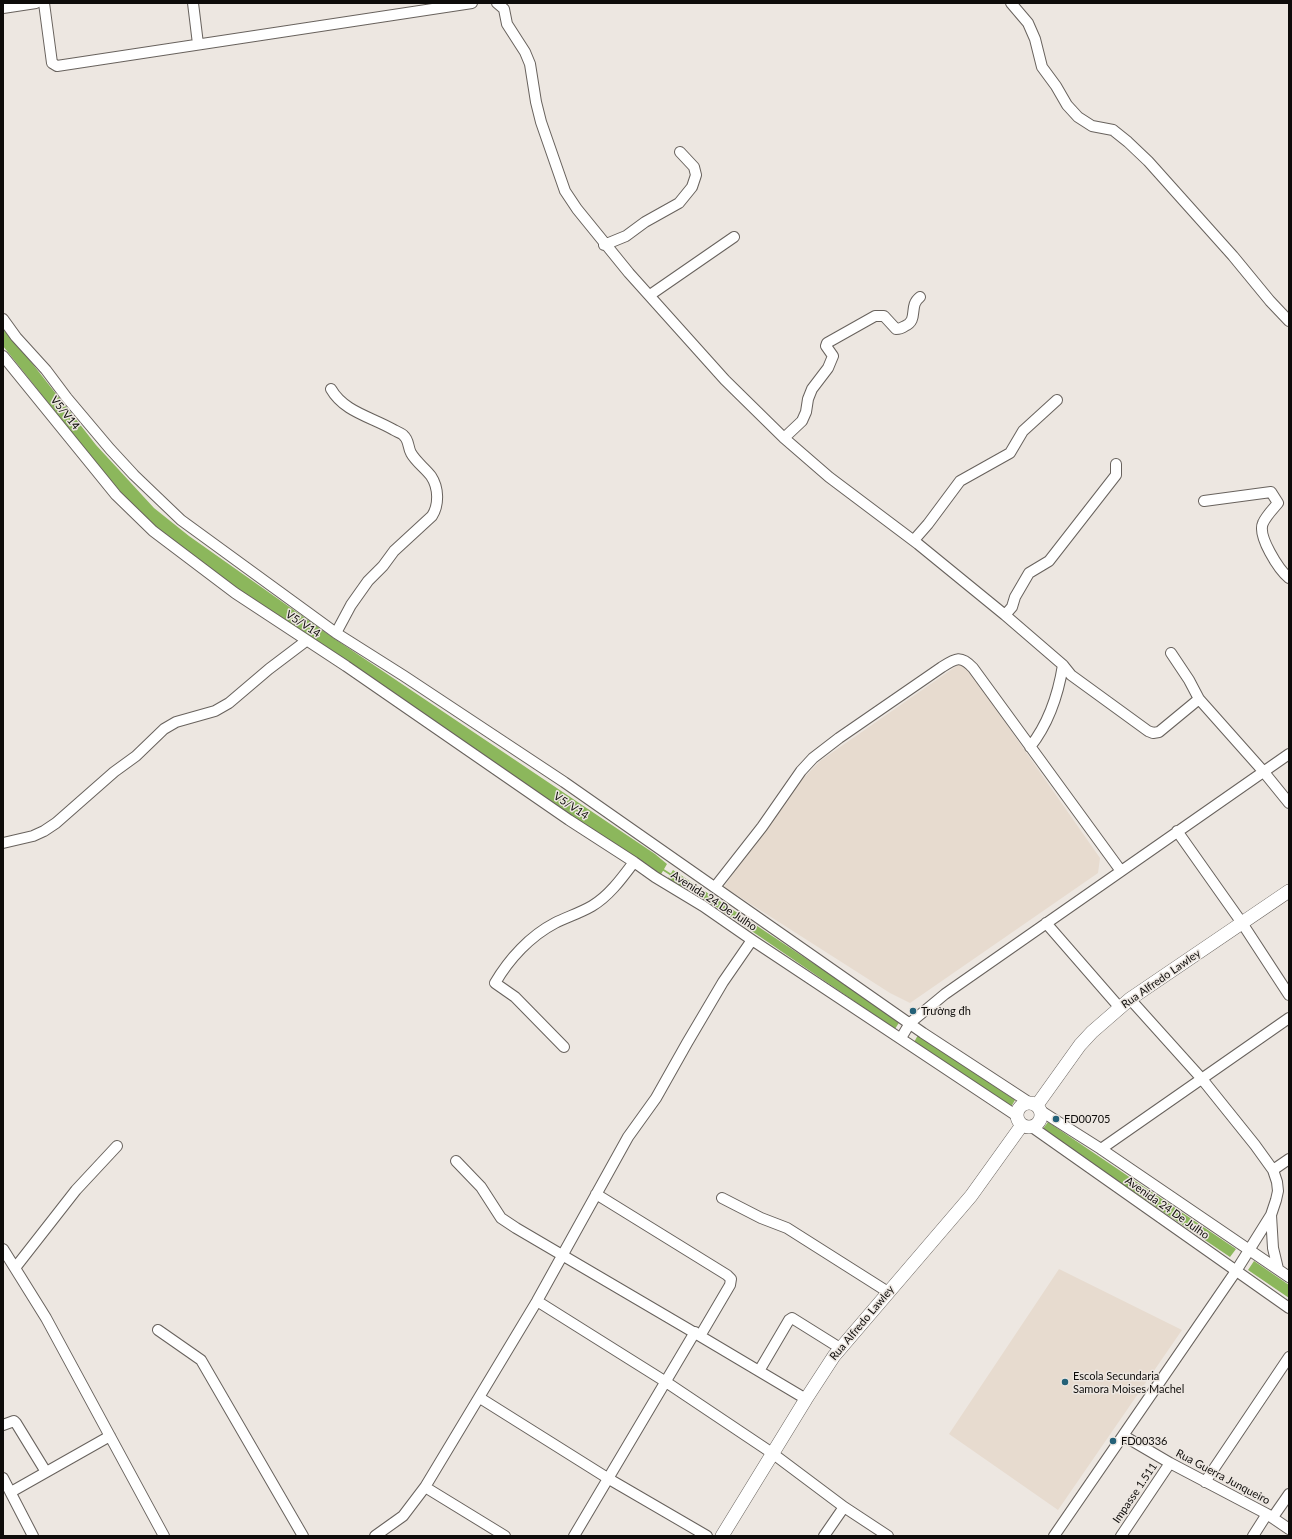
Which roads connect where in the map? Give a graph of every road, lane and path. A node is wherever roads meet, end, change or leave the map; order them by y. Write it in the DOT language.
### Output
graph roads {
  1 [pos="36,3"];
  2 [pos="44,3"];
  3 [pos="193,3"];
  4 [pos="472,3"];
  5 [pos="497,3"];
  6 [pos="1011,3"];
  7 [pos="3,8"];
  8 [pos="198,44"];
  9 [pos="680,152"];
  10 [pos="734,237"];
  11 [pos="604,245"];
  12 [pos="650,295"];
  13 [pos="920,297"];
  14 [pos="3,319"];
  15 [pos="1289,321"];
  16 [pos="3,356"];
  17 [pos="331,389"];
  18 [pos="1057,400"];
  19 [pos="784,438"];
  20 [pos="1116,464"];
  21 [pos="1204,501"];
  22 [pos="914,540"];
  23 [pos="1289,578"];
  24 [pos="1005,615"];
  25 [pos="336,633"];
  26 [pos="306,641"];
  27 [pos="1171,653"];
  28 [pos="1063,665"];
  29 [pos="1199,699"];
  30 [pos="1030,747"];
  31 [pos="1289,754"];
  32 [pos="1263,771"];
  33 [pos="1289,803"];
  34 [pos="1177,831"];
  35 [pos="3,843"];
  36 [pos="634,862"];
  37 [pos="1121,871"];
  38 [pos="715,887"];
  39 [pos="1289,891"];
  40 [pos="1046,923"];
  41 [pos="1242,923"];
  42 [pos="752,940"];
  43 [pos="1289,995"];
  44 [pos="1130,998"];
  45 [pos="1120,1008"];
  46 [pos="1289,1018"];
  47 [pos="910,1023"];
  48 [pos="900,1038"];
  49 [pos="564,1047"];
  50 [pos="1202,1079"];
  51 [pos="1036,1106"];
  52 [pos="1024,1123"];
  53 [pos="117,1146"];
  54 [pos="1101,1149"];
  55 [pos="1289,1159"];
  56 [pos="456,1161"];
  57 [pos="1273,1170"];
  58 [pos="596,1194"];
  59 [pos="722,1198"];
  60 [pos="1271,1215"];
  61 [pos="3,1249"];
  62 [pos="1249,1250"];
  63 [pos="563,1255"];
  64 [pos="15,1268"];
  65 [pos="1278,1269"];
  66 [pos="1236,1271"];
  67 [pos="1289,1277"];
  68 [pos="888,1292"];
  69 [pos="537,1302"];
  70 [pos="1289,1308"];
  71 [pos="158,1330"];
  72 [pos="698,1334"];
  73 [pos="840,1348"];
  74 [pos="1289,1357"];
  75 [pos="759,1371"];
  76 [pos="666,1382"];
  77 [pos="480,1398"];
  78 [pos="806,1399"];
  79 [pos="3,1425"];
  80 [pos="110,1436"];
  81 [pos="1124,1436"];
  82 [pos="772,1454"];
  83 [pos="1170,1463"];
  84 [pos="46,1472"];
  85 [pos="3,1478"];
  86 [pos="608,1479"];
  87 [pos="1205,1482"];
  88 [pos="425,1487"];
  89 [pos="11,1492"];
  90 [pos="1289,1494"];
  91 [pos="844,1507"];
  92 [pos="1270,1516"];
  93 [pos="1289,1529"];
  94 [pos="33,1536"];
  95 [pos="164,1536"];
  96 [pos="303,1536"];
  97 [pos="375,1536"];
  98 [pos="505,1536"];
  99 [pos="574,1536"];
  100 [pos="706,1536"];
  101 [pos="722,1536"];
  102 [pos="824,1536"];
  103 [pos="888,1536"];
  104 [pos="1054,1536"];
  105 [pos="1121,1536"];
  106 [pos="1252,1536"];
  1 -- 7 [label="street"];
  2 -- 8 [label="street"];
  3 -- 8 [label="street"];
  4 -- 8 [label="street"];
  5 -- 11 [label="street"];
  6 -- 15 [label="street"];
  9 -- 11 [label="street"];
  10 -- 12 [label="street"];
  11 -- 12 [label="street"];
  12 -- 19 [label="street"];
  13 -- 19 [label="street"];
  14 -- 25 [label="street"];
  16 -- 26 [label="street, V5/V14"];
  17 -- 25 [label="street"];
  18 -- 22 [label="street"];
  19 -- 22 [label="street"];
  20 -- 24 [label="street"];
  21 -- 23 [label="street"];
  22 -- 24 [label="street"];
  24 -- 28 [label="street"];
  25 -- 38 [label="street"];
  26 -- 35 [label="street"];
  26 -- 36 [label="street, V5/V14"];
  27 -- 29 [label="street"];
  28 -- 29 [label="street"];
  28 -- 30 [label="street"];
  29 -- 32 [label="street"];
  30 -- 37 [label="street"];
  30 -- 38 [label="street"];
  31 -- 32 [label="street"];
  32 -- 33 [label="street"];
  32 -- 34 [label="street"];
  34 -- 37 [label="street"];
  34 -- 41 [label="street"];
  36 -- 42 [label="street, Avenida 24 De Julho"];
  36 -- 49 [label="street"];
  37 -- 40 [label="street"];
  38 -- 47 [label="street"];
  39 -- 41 [label="main road, Rua Alfredo Lawley"];
  40 -- 45 [label="street"];
  40 -- 47 [label="street"];
  41 -- 43 [label="street"];
  41 -- 44 [label="main road, Rua Alfredo Lawley"];
  42 -- 48 [label="street, Avenida 24 De Julho"];
  42 -- 58 [label="street"];
  44 -- 45 [label="main road, Rua Alfredo Lawley"];
  44 -- 50 [label="street"];
  45 -- 51 [label="main road, Rua Alfredo Lawley"];
  46 -- 50 [label="street"];
  47 -- 48 [label="street"];
  47 -- 51 [label="street"];
  48 -- 52 [label="street, Avenida 24 De Julho"];
  50 -- 54 [label="street"];
  50 -- 57 [label="street"];
  51 -- 52 [label="main road"];
  51 -- 52 [label="main road"];
  51 -- 54 [label="street"];
  52 -- 66 [label="street, Avenida 24 De Julho"];
  52 -- 68 [label="main road, Rua Alfredo Lawley"];
  53 -- 64 [label="street"];
  54 -- 62 [label="street"];
  55 -- 57 [label="street"];
  56 -- 63 [label="street"];
  57 -- 60 [label="street"];
  58 -- 63 [label="street"];
  58 -- 72 [label="street"];
  59 -- 68 [label="street"];
  60 -- 62 [label="street"];
  60 -- 65 [label="street"];
  61 -- 64 [label="street"];
  62 -- 65 [label="street"];
  62 -- 66 [label="street"];
  63 -- 69 [label="street"];
  63 -- 72 [label="street"];
  64 -- 80 [label="street"];
  65 -- 67 [label="street"];
  66 -- 70 [label="street, Avenida 24 De Julho"];
  66 -- 81 [label="street"];
  68 -- 73 [label="main road, Rua Alfredo Lawley"];
  69 -- 76 [label="street"];
  69 -- 77 [label="street"];
  71 -- 96 [label="street"];
  72 -- 75 [label="street"];
  72 -- 76 [label="street"];
  73 -- 75 [label="street"];
  73 -- 78 [label="main road, Rua Alfredo Lawley"];
  74 -- 87 [label="street"];
  75 -- 78 [label="street"];
  76 -- 82 [label="street"];
  76 -- 86 [label="street"];
  77 -- 86 [label="street"];
  77 -- 88 [label="street"];
  78 -- 82 [label="main road, Rua Alfredo Lawley"];
  79 -- 84 [label="street"];
  80 -- 84 [label="street"];
  80 -- 95 [label="street"];
  81 -- 83 [label="street, Rua Guerra Junqueiro"];
  81 -- 104 [label="street"];
  82 -- 91 [label="street"];
  82 -- 101 [label="main road, Rua Alfredo Lawley"];
  83 -- 87 [label="street, Rua Guerra Junqueiro"];
  83 -- 105 [label="street, Impasse 1.511"];
  84 -- 89 [label="street"];
  85 -- 89 [label="street"];
  86 -- 99 [label="street"];
  86 -- 100 [label="street"];
  87 -- 92 [label="street, Rua Guerra Junqueiro"];
  88 -- 97 [label="street"];
  88 -- 98 [label="street"];
  89 -- 94 [label="street"];
  90 -- 92 [label="street"];
  91 -- 102 [label="street"];
  91 -- 103 [label="street"];
  92 -- 93 [label="street, Rua Guerra Junqueiro"];
  92 -- 106 [label="street"];
}
